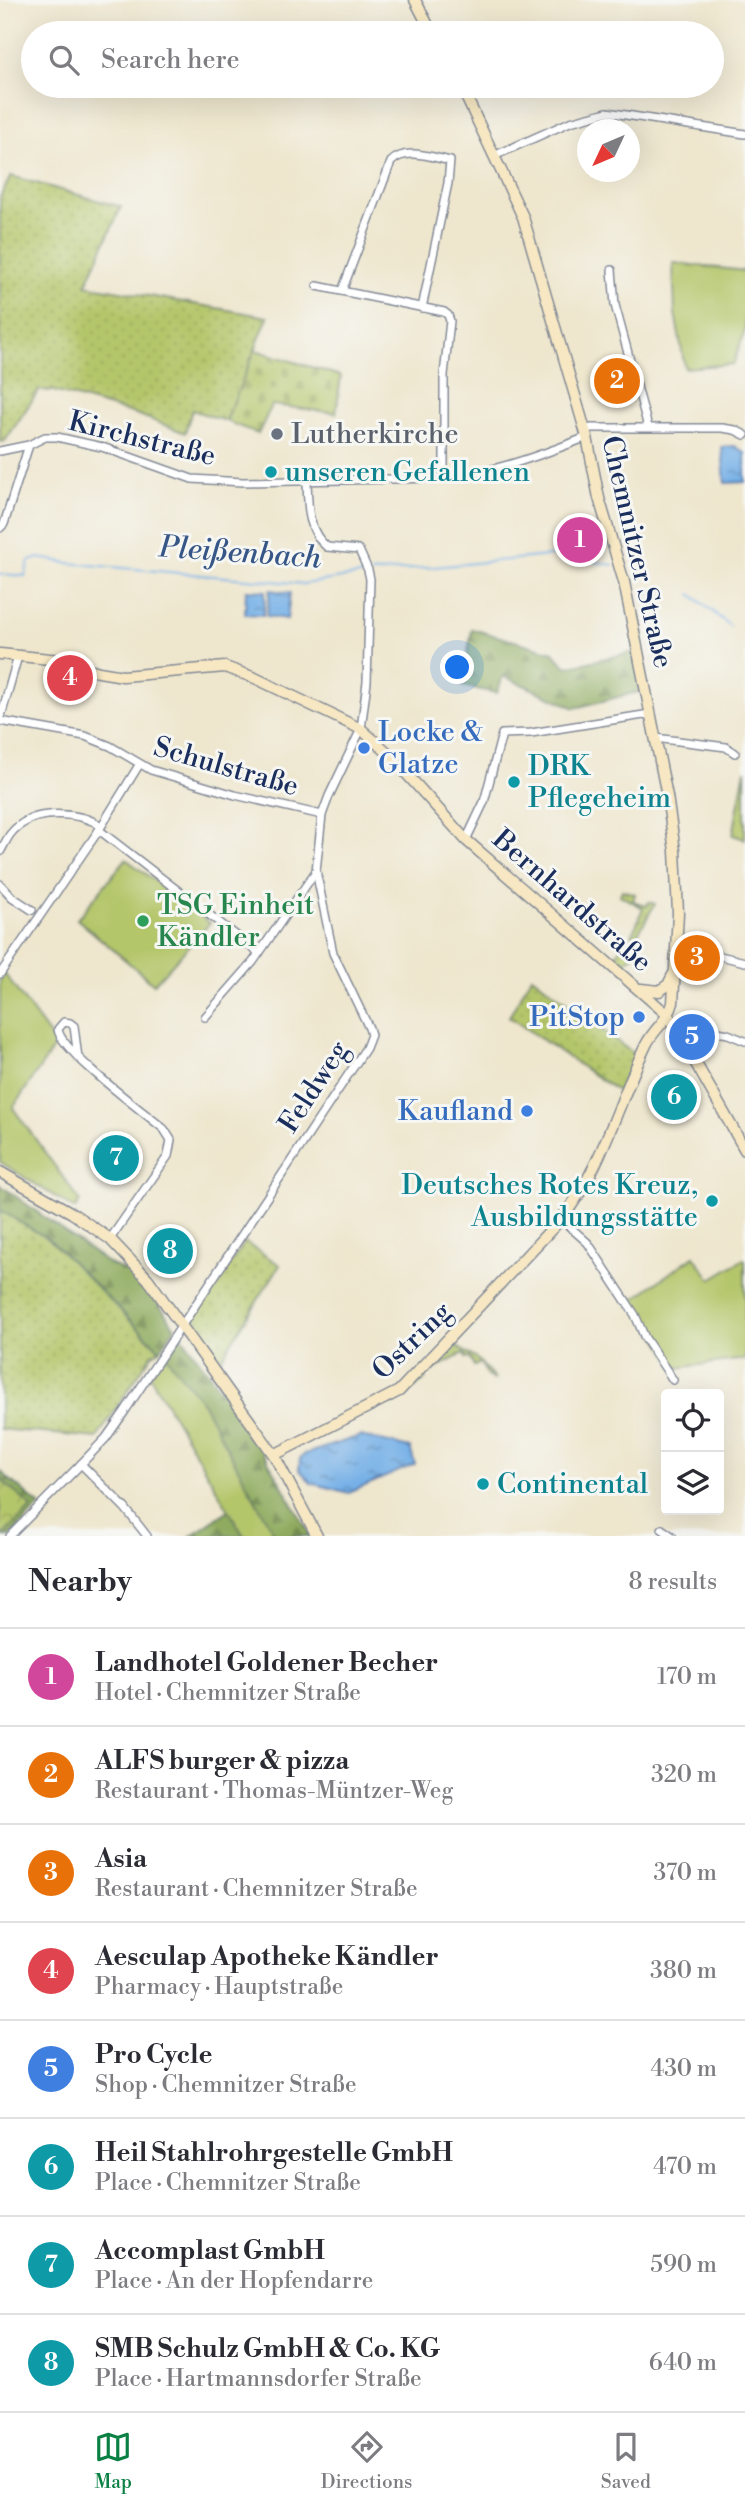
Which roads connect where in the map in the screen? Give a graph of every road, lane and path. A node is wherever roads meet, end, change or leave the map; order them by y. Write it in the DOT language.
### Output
graph roads {
  1 [pos="415,0"];
  2 [pos="426,21"];
  3 [pos="467,98"];
  4 [pos="745,134"];
  5 [pos="496,155"];
  6 [pos="612,270"];
  7 [pos="317,286"];
  8 [pos="342,291"];
  9 [pos="422,308"];
  10 [pos="648,427"];
  11 [pos="586,433"];
  12 [pos="745,435"];
  13 [pos="29,445"];
  14 [pos="0,451"];
  15 [pos="444,478"];
  16 [pos="307,481"];
  17 [pos="0,528"];
  18 [pos="0,654"];
  19 [pos="18,656"];
  20 [pos="650,714"];
  21 [pos="0,721"];
  22 [pos="361,729"];
  23 [pos="655,738"];
  24 [pos="735,752"];
  25 [pos="139,765"];
  26 [pos="322,815"];
  27 [pos="100,828"];
  28 [pos="466,840"];
  29 [pos="0,852"];
  30 [pos="316,871"];
  31 [pos="0,884"];
  32 [pos="32,910"];
  33 [pos="677,945"];
  34 [pos="698,950"];
  35 [pos="259,953"];
  36 [pos="708,953"];
  37 [pos="745,962"];
  38 [pos="675,973"];
  39 [pos="0,974"];
  40 [pos="640,989"];
  41 [pos="668,1016"];
  42 [pos="205,1017"];
  43 [pos="698,1028"];
  44 [pos="745,1041"];
  45 [pos="78,1058"];
  46 [pos="745,1150"];
  47 [pos="0,1172"];
  48 [pos="561,1219"];
  49 [pos="110,1239"];
  50 [pos="181,1326"];
  51 [pos="673,1380"];
  52 [pos="274,1455"];
  53 [pos="81,1464"];
  54 [pos="662,1529"];
  55 [pos="10,1536"];
  56 [pos="147,1536"];
  57 [pos="317,1536"];
  58 [pos="672,1536"];
  1 -- 2 [label="main road"];
  3 -- 5 [label="main road, Chemnitzer Straße"];
  4 -- 5 [label="street"];
  5 -- 11 [label="main road, Chemnitzer Straße"];
  6 -- 10 [label="street"];
  7 -- 8 [label="street"];
  8 -- 9 [label="street"];
  8 -- 9 [label="street"];
  9 -- 15 [label="street"];
  10 -- 11 [label="street, Kirchstraße"];
  10 -- 12 [label="street, Kirchstraße"];
  11 -- 15 [label="street, Kirchstraße"];
  11 -- 20 [label="main road, Chemnitzer Straße"];
  13 -- 14 [label="street, Kirchstraße"];
  13 -- 16 [label="street, Kirchstraße"];
  13 -- 17 [label="street"];
  15 -- 16 [label="street, Kirchstraße"];
  16 -- 22 [label="street, Feldweg"];
  18 -- 19 [label="main road"];
  19 -- 21 [label="street, Schulstraße"];
  19 -- 22 [label="main road"];
  20 -- 23 [label="main road, Chemnitzer Straße"];
  20 -- 28 [label="street, Bernhardstraße"];
  21 -- 25 [label="street, Schulstraße"];
  22 -- 26 [label="street, Feldweg"];
  22 -- 28 [label="main road"];
  23 -- 24 [label="street"];
  23 -- 33 [label="main road, Chemnitzer Straße"];
  25 -- 26 [label="street, Schulstraße"];
  25 -- 27 [label="street"];
  26 -- 30 [label="street, Feldweg"];
  27 -- 29 [label="street"];
  27 -- 35 [label="street"];
  27 -- 39 [label="street"];
  28 -- 40 [label="main road, Bernhardstraße"];
  30 -- 35 [label="street"];
  30 -- 50 [label="street, Feldweg"];
  31 -- 32 [label="street"];
  33 -- 34 [label="street"];
  33 -- 38 [label="main road, Chemnitzer Straße"];
  35 -- 42 [label="street"];
  36 -- 37 [label="street"];
  38 -- 40 [label="main road"];
  38 -- 41 [label="main road, Chemnitzer Straße"];
  40 -- 41 [label="main road, Bernhardstraße"];
  41 -- 46 [label="main road"];
  41 -- 48 [label="main road, Ostring"];
  43 -- 44 [label="street"];
  45 -- 45 [label="street"];
  45 -- 49 [label="street"];
  47 -- 49 [label="main road"];
  48 -- 51 [label="street"];
  48 -- 52 [label="main road, Ostring"];
  49 -- 50 [label="main road"];
  50 -- 52 [label="main road"];
  50 -- 53 [label="street"];
  52 -- 57 [label="main road"];
  53 -- 55 [label="street"];
  53 -- 56 [label="street"];
  54 -- 58 [label="street"];
}
